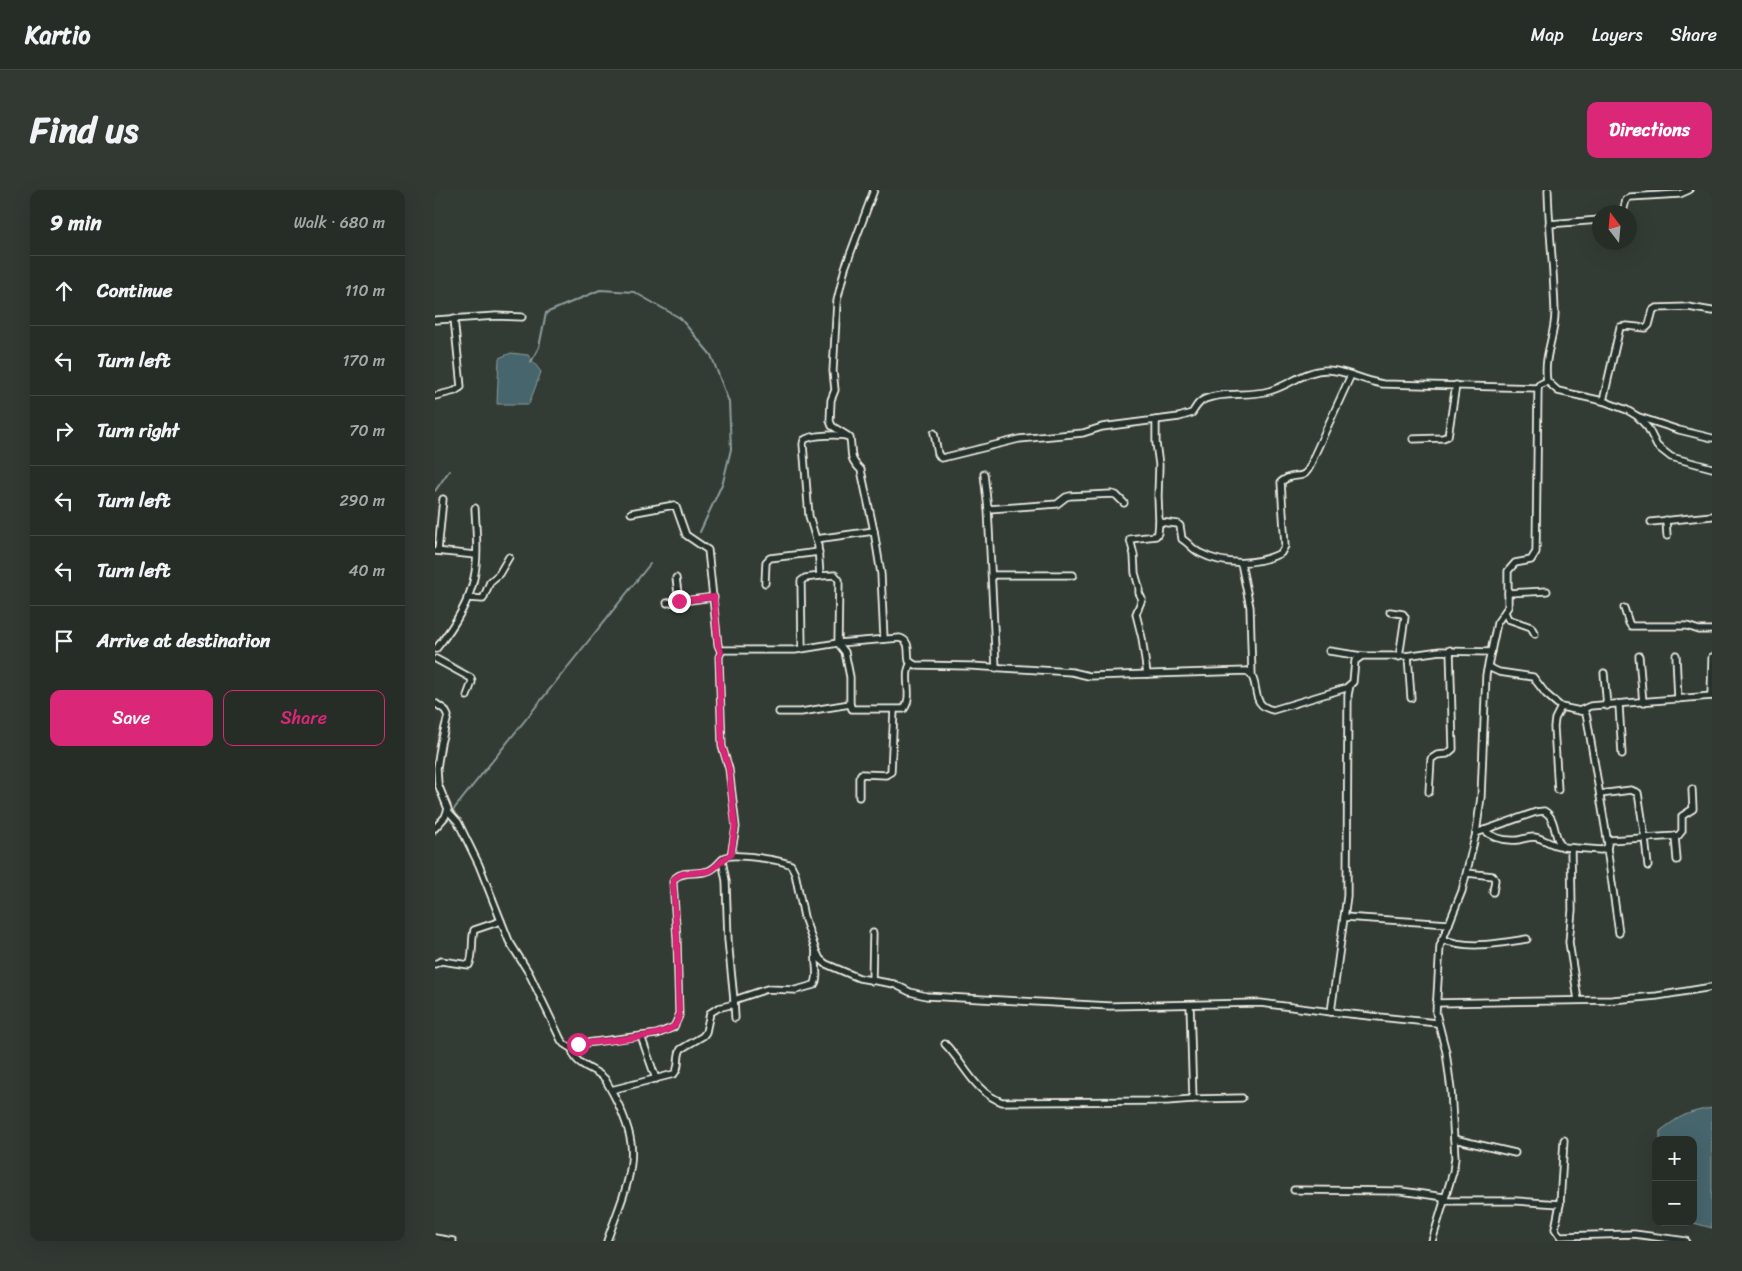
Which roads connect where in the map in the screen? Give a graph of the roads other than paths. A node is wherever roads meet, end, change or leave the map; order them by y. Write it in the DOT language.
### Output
graph roads {
  1 [pos="874,190"];
  2 [pos="1548,190"];
  3 [pos="1689,190"];
  4 [pos="1625,205"];
  5 [pos="1592,221"];
  6 [pos="1549,224"];
  7 [pos="1712,311"];
  8 [pos="522,317"];
  9 [pos="454,318"];
  10 [pos="435,320"];
  11 [pos="1351,375"];
  12 [pos="1547,381"];
  13 [pos="1456,385"];
  14 [pos="1538,388"];
  15 [pos="435,396"];
  16 [pos="1603,401"];
  17 [pos="1637,416"];
  18 [pos="1156,420"];
  19 [pos="934,433"];
  20 [pos="848,436"];
  21 [pos="1712,438"];
  22 [pos="1413,439"];
  23 [pos="1712,468"];
  24 [pos="984,474"];
  25 [pos="443,500"];
  26 [pos="1124,503"];
  27 [pos="475,508"];
  28 [pos="988,509"];
  29 [pos="631,514"];
  30 [pos="1712,516"];
  31 [pos="1666,520"];
  32 [pos="1159,522"];
  33 [pos="1651,522"];
  34 [pos="874,532"];
  35 [pos="1667,536"];
  36 [pos="816,539"];
  37 [pos="436,551"];
  38 [pos="819,552"];
  39 [pos="476,555"];
  40 [pos="509,557"];
  41 [pos="1241,563"];
  42 [pos="1073,575"];
  43 [pos="820,576"];
  44 [pos="992,576"];
  45 [pos="676,578"];
  46 [pos="765,583"];
  47 [pos="1547,592"];
  48 [pos="1509,593"];
  49 [pos="714,597"];
  50 [pos="467,598"];
  51 [pos="679,601"];
  52 [pos="667,603"];
  53 [pos="1624,608"];
  54 [pos="1390,612"];
  55 [pos="1505,612"];
  56 [pos="1712,630"];
  57 [pos="1535,634"];
  58 [pos="884,639"];
  59 [pos="839,643"];
  60 [pos="802,648"];
  61 [pos="436,649"];
  62 [pos="1449,650"];
  63 [pos="721,652"];
  64 [pos="1329,652"];
  65 [pos="1491,652"];
  66 [pos="1676,655"];
  67 [pos="1362,656"];
  68 [pos="1408,656"];
  69 [pos="1639,656"];
  70 [pos="1399,657"];
  71 [pos="1711,657"];
  72 [pos="435,661"];
  73 [pos="911,663"];
  74 [pos="1488,667"];
  75 [pos="996,668"];
  76 [pos="1605,673"];
  77 [pos="1147,674"];
  78 [pos="1252,676"];
  79 [pos="1350,686"];
  80 [pos="467,696"];
  81 [pos="1712,696"];
  82 [pos="1411,698"];
  83 [pos="1678,698"];
  84 [pos="435,703"];
  85 [pos="1643,703"];
  86 [pos="850,704"];
  87 [pos="1619,705"];
  88 [pos="1607,706"];
  89 [pos="1561,707"];
  90 [pos="894,710"];
  91 [pos="1581,710"];
  92 [pos="779,712"];
  93 [pos="1621,754"];
  94 [pos="1692,789"];
  95 [pos="1558,790"];
  96 [pos="1429,792"];
  97 [pos="1600,794"];
  98 [pos="859,797"];
  99 [pos="448,811"];
  100 [pos="435,828"];
  101 [pos="1484,830"];
  102 [pos="1476,833"];
  103 [pos="1675,836"];
  104 [pos="1645,838"];
  105 [pos="1608,840"];
  106 [pos="1561,846"];
  107 [pos="1607,848"];
  108 [pos="1571,849"];
  109 [pos="731,855"];
  110 [pos="722,860"];
  111 [pos="1677,860"];
  112 [pos="1648,866"];
  113 [pos="1467,873"];
  114 [pos="1493,892"];
  115 [pos="1344,917"];
  116 [pos="501,921"];
  117 [pos="1449,924"];
  118 [pos="873,933"];
  119 [pos="1619,933"];
  120 [pos="1442,938"];
  121 [pos="1527,939"];
  122 [pos="816,952"];
  123 [pos="435,964"];
  124 [pos="872,981"];
  125 [pos="1712,986"];
  126 [pos="1578,1000"];
  127 [pos="734,1002"];
  128 [pos="1436,1003"];
  129 [pos="1190,1005"];
  130 [pos="1331,1012"];
  131 [pos="735,1018"];
  132 [pos="1437,1023"];
  133 [pos="641,1036"];
  134 [pos="945,1044"];
  135 [pos="572,1049"];
  136 [pos="656,1079"];
  137 [pos="611,1090"];
  138 [pos="1242,1098"];
  139 [pos="1193,1099"];
  140 [pos="1454,1139"];
  141 [pos="1563,1140"];
  142 [pos="1515,1153"];
  143 [pos="1293,1190"];
  144 [pos="1444,1199"];
  145 [pos="1560,1204"];
  146 [pos="435,1238"];
  147 [pos="1654,1238"];
  148 [pos="453,1241"];
  149 [pos="607,1241"];
  150 [pos="1432,1241"];
  151 [pos="1686,1241"];
  1 -- 20 [label="street"];
  2 -- 6 [label="street"];
  3 -- 4 [label="street"];
  5 -- 6 [label="street"];
  6 -- 12 [label="street"];
  7 -- 16 [label="street"];
  8 -- 9 [label="street"];
  9 -- 10 [label="street"];
  9 -- 15 [label="street"];
  11 -- 13 [label="street"];
  11 -- 18 [label="street"];
  11 -- 41 [label="street"];
  12 -- 14 [label="street"];
  12 -- 16 [label="street"];
  13 -- 14 [label="street"];
  13 -- 22 [label="street"];
  14 -- 48 [label="street"];
  16 -- 17 [label="street"];
  17 -- 21 [label="street"];
  17 -- 23 [label="street"];
  18 -- 19 [label="street"];
  18 -- 32 [label="street"];
  20 -- 34 [label="street"];
  20 -- 36 [label="street"];
  24 -- 28 [label="street"];
  25 -- 37 [label="street"];
  26 -- 28 [label="street"];
  27 -- 39 [label="street"];
  28 -- 44 [label="street"];
  29 -- 49 [label="street"];
  30 -- 31 [label="street"];
  31 -- 33 [label="street"];
  31 -- 35 [label="street"];
  32 -- 41 [label="street"];
  32 -- 77 [label="street"];
  34 -- 36 [label="street"];
  34 -- 58 [label="street"];
  36 -- 38 [label="street"];
  37 -- 39 [label="street"];
  38 -- 43 [label="street"];
  38 -- 46 [label="street"];
  39 -- 50 [label="street"];
  40 -- 50 [label="street"];
  41 -- 78 [label="street"];
  42 -- 44 [label="street"];
  43 -- 59 [label="street"];
  43 -- 60 [label="street"];
  44 -- 75 [label="street"];
  45 -- 51 [label="street"];
  47 -- 48 [label="street"];
  48 -- 55 [label="street"];
  49 -- 51 [label="street"];
  49 -- 63 [label="street"];
  50 -- 61 [label="street"];
  51 -- 52 [label="street"];
  53 -- 56 [label="street"];
  54 -- 70 [label="street"];
  55 -- 57 [label="street"];
  55 -- 65 [label="street"];
  58 -- 59 [label="street"];
  58 -- 73 [label="street"];
  59 -- 60 [label="street"];
  59 -- 86 [label="street"];
  60 -- 63 [label="street"];
  61 -- 72 [label="street"];
  62 -- 65 [label="street"];
  62 -- 68 [label="street"];
  62 -- 96 [label="street"];
  63 -- 109 [label="street"];
  64 -- 67 [label="street"];
  65 -- 74 [label="street"];
  66 -- 83 [label="street"];
  67 -- 70 [label="street"];
  67 -- 79 [label="street"];
  68 -- 70 [label="street"];
  68 -- 82 [label="street"];
  69 -- 85 [label="street"];
  71 -- 81 [label="street"];
  72 -- 80 [label="street"];
  73 -- 75 [label="street"];
  73 -- 90 [label="street"];
  74 -- 89 [label="street"];
  74 -- 102 [label="street"];
  75 -- 77 [label="street"];
  76 -- 88 [label="street"];
  77 -- 78 [label="street"];
  78 -- 79 [label="street"];
  79 -- 115 [label="street"];
  81 -- 83 [label="street"];
  83 -- 85 [label="street"];
  84 -- 99 [label="street"];
  85 -- 87 [label="street"];
  86 -- 90 [label="street"];
  86 -- 92 [label="street"];
  87 -- 88 [label="street"];
  87 -- 93 [label="street"];
  88 -- 91 [label="street"];
  89 -- 91 [label="street"];
  89 -- 95 [label="street"];
  90 -- 98 [label="street"];
  91 -- 97 [label="street"];
  94 -- 103 [label="street"];
  97 -- 104 [label="street"];
  97 -- 105 [label="street"];
  99 -- 100 [label="street"];
  99 -- 116 [label="street"];
  101 -- 102 [label="street"];
  101 -- 106 [label="street"];
  101 -- 106 [label="street"];
  102 -- 113 [label="street"];
  103 -- 104 [label="street"];
  103 -- 111 [label="street"];
  104 -- 105 [label="street"];
  104 -- 112 [label="street"];
  105 -- 107 [label="street"];
  106 -- 108 [label="street"];
  107 -- 108 [label="street"];
  107 -- 119 [label="street"];
  108 -- 126 [label="street"];
  109 -- 110 [label="street"];
  109 -- 122 [label="street"];
  110 -- 127 [label="street"];
  110 -- 133 [label="street"];
  113 -- 114 [label="street"];
  113 -- 117 [label="street"];
  115 -- 117 [label="street"];
  115 -- 130 [label="street"];
  116 -- 123 [label="street"];
  116 -- 135 [label="street"];
  117 -- 120 [label="street"];
  118 -- 124 [label="street"];
  120 -- 121 [label="street"];
  120 -- 128 [label="street"];
  122 -- 124 [label="street"];
  122 -- 127 [label="street"];
  124 -- 129 [label="street"];
  125 -- 126 [label="street"];
  126 -- 128 [label="street"];
  127 -- 131 [label="street"];
  127 -- 136 [label="street"];
  128 -- 132 [label="street"];
  129 -- 130 [label="street"];
  129 -- 139 [label="street"];
  130 -- 132 [label="street"];
  132 -- 140 [label="street"];
  133 -- 135 [label="street"];
  133 -- 136 [label="street"];
  134 -- 139 [label="street"];
  135 -- 137 [label="street"];
  136 -- 137 [label="street"];
  137 -- 149 [label="street"];
  138 -- 139 [label="street"];
  140 -- 142 [label="street"];
  140 -- 144 [label="street"];
  141 -- 145 [label="street"];
  143 -- 144 [label="street"];
  144 -- 145 [label="street"];
  144 -- 150 [label="street"];
  145 -- 147 [label="street"];
  146 -- 148 [label="street"];
  147 -- 151 [label="street"];
}
